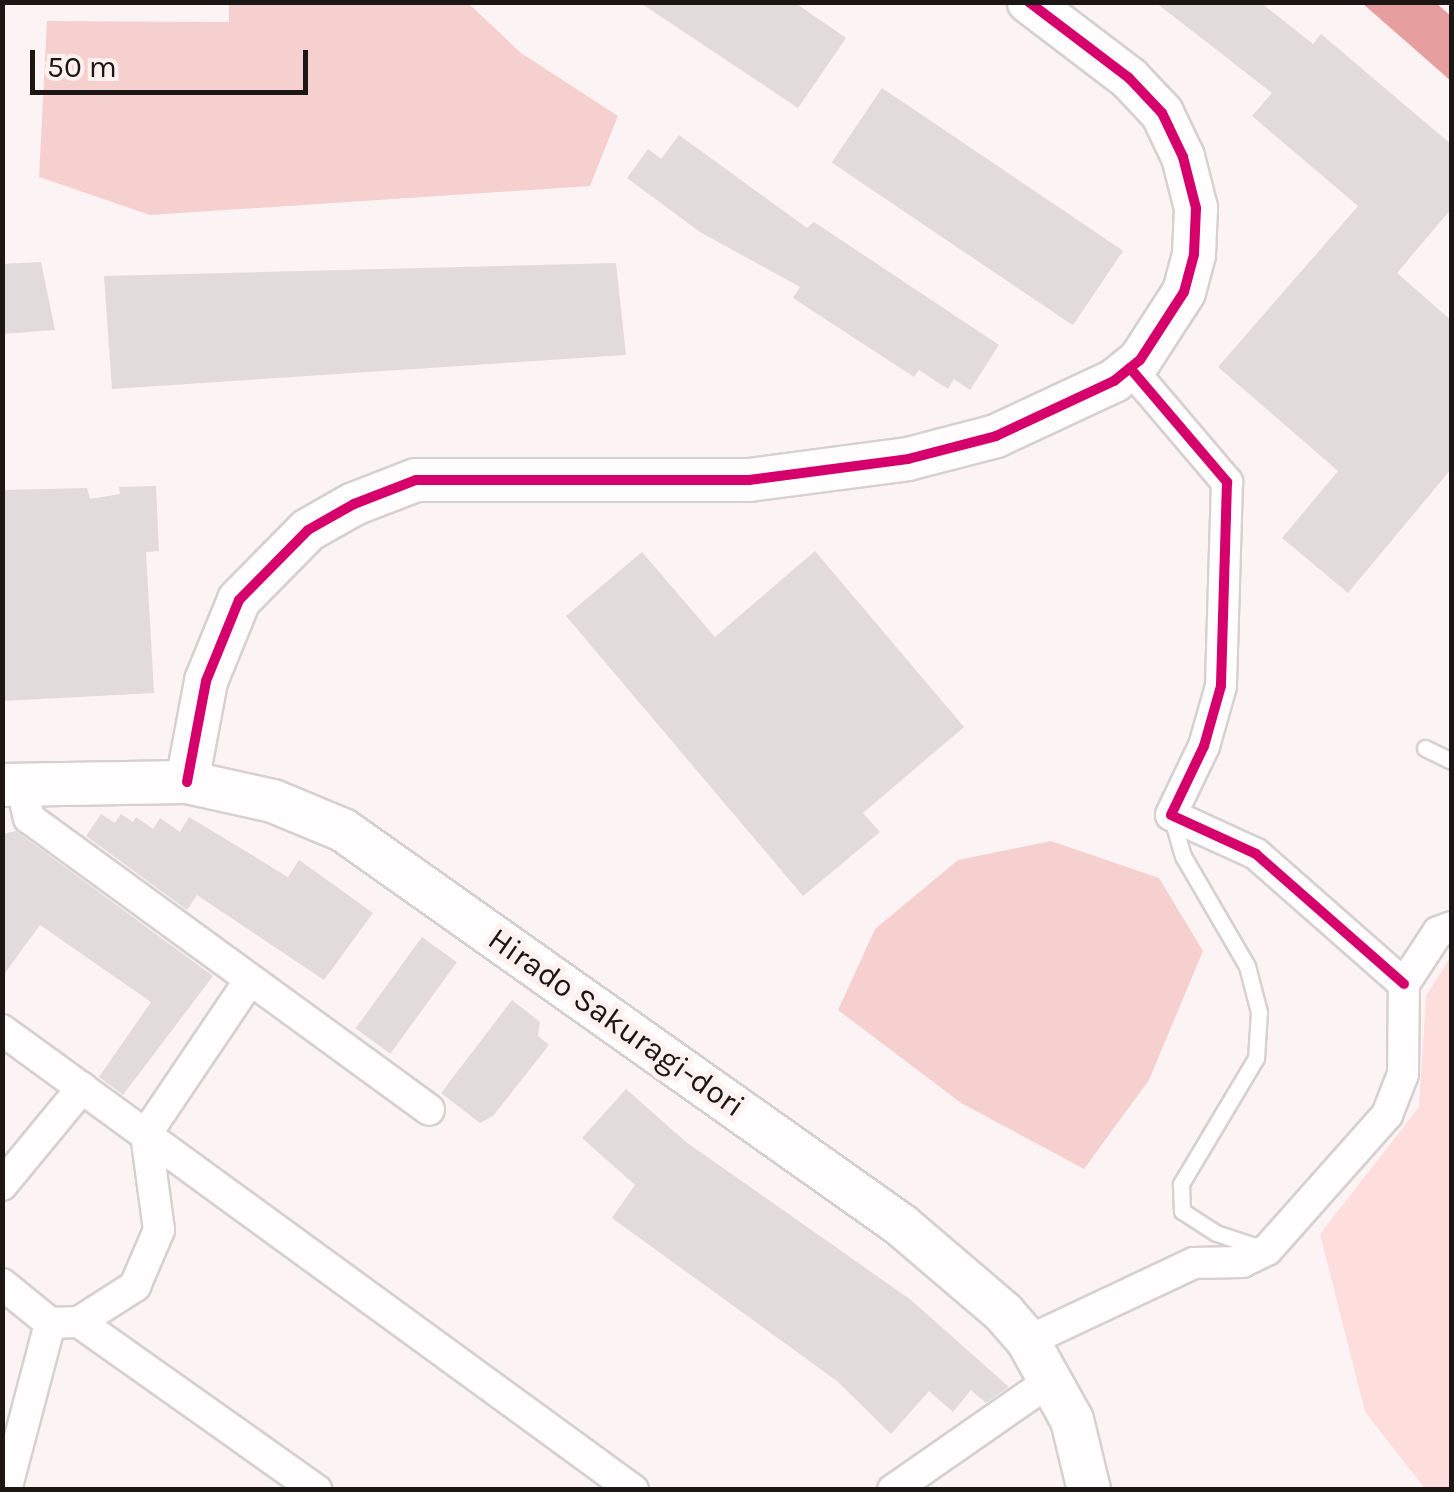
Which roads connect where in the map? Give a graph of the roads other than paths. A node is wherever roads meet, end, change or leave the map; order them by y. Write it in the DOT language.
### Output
graph roads {
  1 [pos="1029,2"];
  2 [pos="1130,368"];
  3 [pos="1425,748"];
  4 [pos="1452,761"];
  5 [pos="187,782"];
  6 [pos="12,784"];
  7 [pos="1170,815"];
  8 [pos="1447,923"];
  9 [pos="250,980"];
  10 [pos="1404,984"];
  11 [pos="2,1030"];
  12 [pos="82,1088"];
  13 [pos="428,1110"];
  14 [pos="146,1134"];
  15 [pos="2,1185"];
  16 [pos="1268,1250"];
  17 [pos="2,1284"];
  18 [pos="64,1322"];
  19 [pos="1028,1341"];
  20 [pos="1050,1381"];
  21 [pos="24,1410"];
  22 [pos="2,1433"];
  23 [pos="9,1488"];
  24 [pos="316,1490"];
  25 [pos="633,1490"];
  26 [pos="893,1490"];
  27 [pos="1088,1490"];
  1 -- 2 [label="street"];
  2 -- 5 [label="street"];
  2 -- 7 [label="street"];
  3 -- 4 [label="lane"];
  5 -- 6 [label="street, Hirado Sakuragi-dori"];
  5 -- 19 [label="street, Hirado Sakuragi-dori"];
  6 -- 9 [label="street"];
  7 -- 10 [label="street"];
  7 -- 16 [label="lane"];
  8 -- 10 [label="street"];
  9 -- 13 [label="street"];
  9 -- 14 [label="street"];
  10 -- 16 [label="street"];
  11 -- 12 [label="street"];
  12 -- 14 [label="street"];
  12 -- 15 [label="street"];
  14 -- 18 [label="street"];
  14 -- 25 [label="street"];
  16 -- 19 [label="street"];
  17 -- 18 [label="street"];
  18 -- 21 [label="street"];
  18 -- 24 [label="street"];
  19 -- 20 [label="street, Hirado Sakuragi-dori"];
  20 -- 26 [label="street"];
  20 -- 27 [label="street, Hirado Sakuragi-dori"];
  21 -- 22 [label="street"];
  21 -- 23 [label="street"];
}
